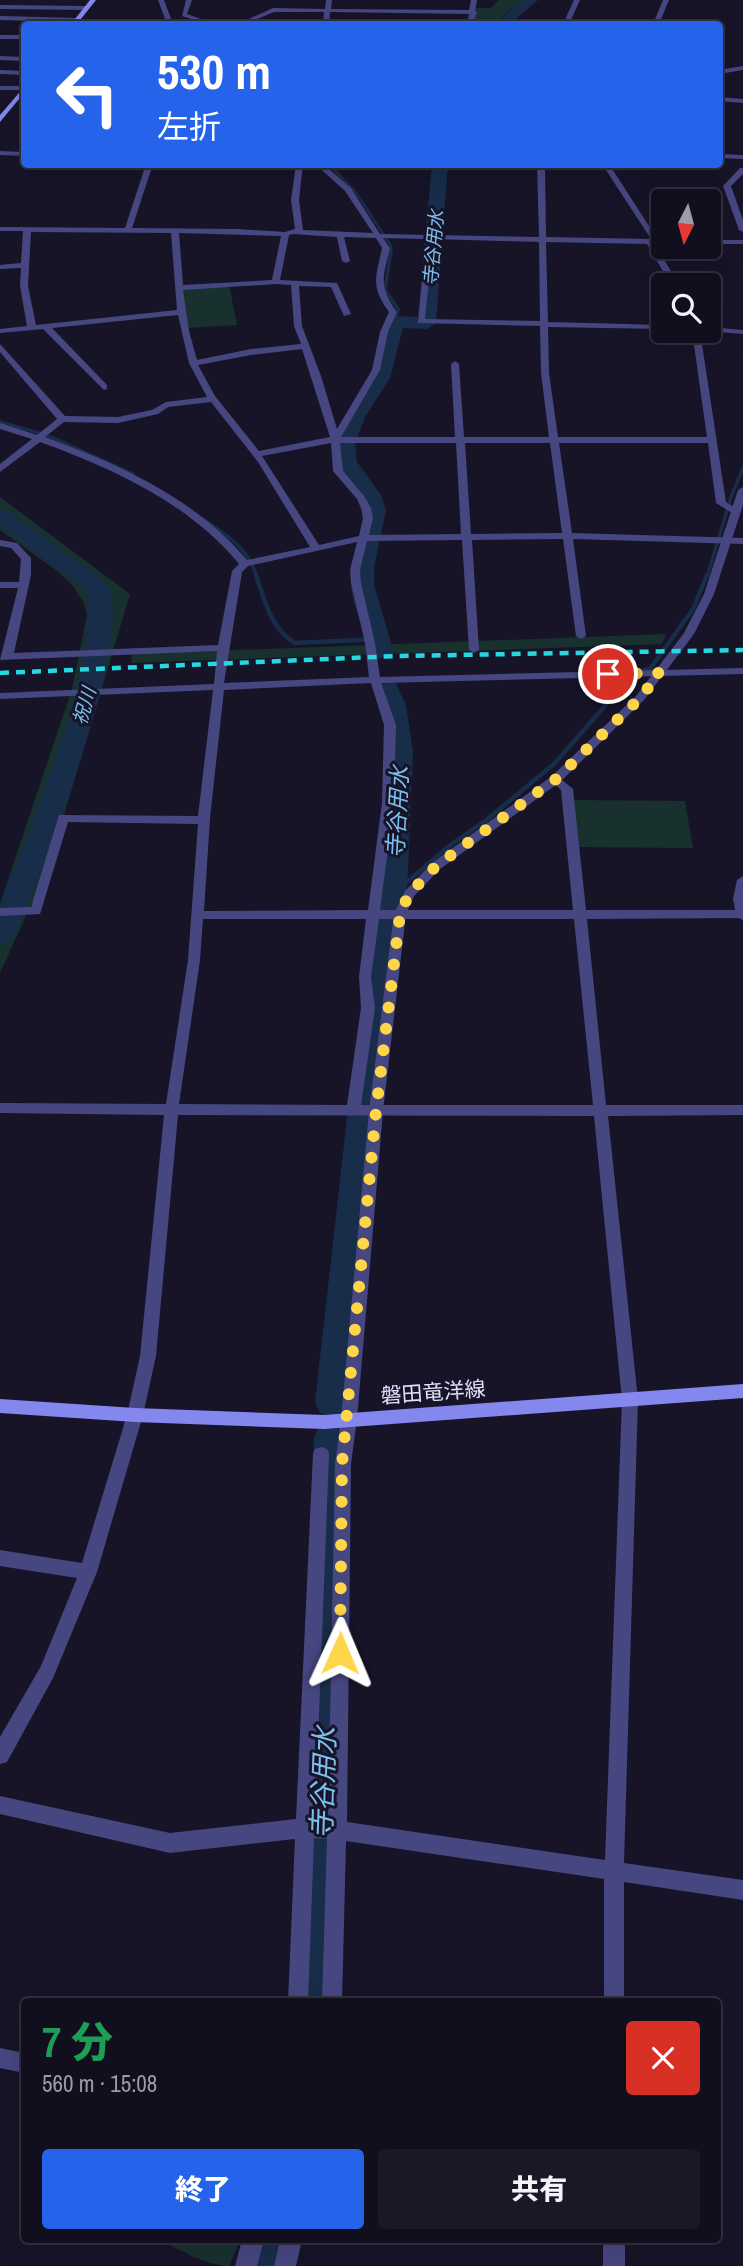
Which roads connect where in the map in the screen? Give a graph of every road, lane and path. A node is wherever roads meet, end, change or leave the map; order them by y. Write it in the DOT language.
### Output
graph roads {
  1 [pos="93,0"];
  2 [pos="161,0"];
  3 [pos="189,0"];
  4 [pos="329,0"];
  5 [pos="391,0"];
  6 [pos="474,0"];
  7 [pos="577,0"];
  8 [pos="666,0"];
  9 [pos="0,6"];
  10 [pos="87,8"];
  11 [pos="167,9"];
  12 [pos="328,11"];
  13 [pos="390,11"];
  14 [pos="400,11"];
  15 [pos="474,12"];
  16 [pos="184,15"];
  17 [pos="0,19"];
  18 [pos="51,21"];
  19 [pos="77,21"];
  20 [pos="169,21"];
  21 [pos="203,21"];
  22 [pos="248,21"];
  23 [pos="326,21"];
  24 [pos="397,21"];
  25 [pos="471,21"];
  26 [pos="567,21"];
  27 [pos="657,21"];
  28 [pos="0,37"];
  29 [pos="21,37"];
  30 [pos="0,58"];
  31 [pos="21,59"];
  32 [pos="743,68"];
  33 [pos="723,71"];
  34 [pos="0,72"];
  35 [pos="21,73"];
  36 [pos="0,88"];
  37 [pos="21,88"];
  38 [pos="21,92"];
  39 [pos="723,99"];
  40 [pos="743,101"];
  41 [pos="0,120"];
  42 [pos="0,153"];
  43 [pos="21,154"];
  44 [pos="723,156"];
  45 [pos="743,157"];
  46 [pos="149,168"];
  47 [pos="299,168"];
  48 [pos="323,168"];
  49 [pos="541,168"];
  50 [pos="608,168"];
  51 [pos="743,170"];
  52 [pos="0,229"];
  53 [pos="27,229"];
  54 [pos="128,230"];
  55 [pos="175,230"];
  56 [pos="743,230"];
  57 [pos="289,233"];
  58 [pos="377,234"];
  59 [pos="651,234"];
  60 [pos="340,235"];
  61 [pos="430,236"];
  62 [pos="542,239"];
  63 [pos="651,242"];
  64 [pos="721,242"];
  65 [pos="743,242"];
  66 [pos="346,261"];
  67 [pos="25,265"];
  68 [pos="0,267"];
  69 [pos="276,282"];
  70 [pos="295,283"];
  71 [pos="181,288"];
  72 [pos="183,312"];
  73 [pos="347,314"];
  74 [pos="544,324"];
  75 [pos="46,327"];
  76 [pos="651,327"];
  77 [pos="32,328"];
  78 [pos="721,330"];
  79 [pos="0,331"];
  80 [pos="743,332"];
  81 [pos="698,343"];
  82 [pos="304,346"];
  83 [pos="0,347"];
  84 [pos="193,363"];
  85 [pos="455,364"];
  86 [pos="104,387"];
  87 [pos="212,399"];
  88 [pos="62,419"];
  89 [pos="0,426"];
  90 [pos="41,436"];
  91 [pos="335,439"];
  92 [pos="460,439"];
  93 [pos="554,440"];
  94 [pos="713,440"];
  95 [pos="257,453"];
  96 [pos="0,469"];
  97 [pos="743,490"];
  98 [pos="735,511"];
  99 [pos="566,536"];
  100 [pos="363,538"];
  101 [pos="467,538"];
  102 [pos="725,540"];
  103 [pos="743,541"];
  104 [pos="0,543"];
  105 [pos="316,548"];
  106 [pos="245,564"];
  107 [pos="0,585"];
  108 [pos="24,585"];
  109 [pos="581,636"];
  110 [pos="223,648"];
  111 [pos="474,650"];
  112 [pos="4,657"];
  113 [pos="743,671"];
  114 [pos="660,673"];
  115 [pos="375,680"];
  116 [pos="220,687"];
  117 [pos="0,696"];
  118 [pos="556,779"];
  119 [pos="204,820"];
  120 [pos="743,880"];
  121 [pos="0,912"];
  122 [pos="400,914"];
  123 [pos="580,914"];
  124 [pos="196,915"];
  125 [pos="743,915"];
  126 [pos="374,916"];
  127 [pos="0,1108"];
  128 [pos="172,1108"];
  129 [pos="601,1110"];
  130 [pos="743,1110"];
  131 [pos="353,1111"];
  132 [pos="376,1111"];
  133 [pos="743,1391"];
  134 [pos="630,1400"];
  135 [pos="0,1406"];
  136 [pos="135,1415"];
  137 [pos="349,1419"];
  138 [pos="321,1454"];
  139 [pos="0,1558"];
  140 [pos="88,1572"];
  141 [pos="0,1755"];
  142 [pos="0,1805"];
  143 [pos="305,1828"];
  144 [pos="338,1830"];
  145 [pos="614,1872"];
  146 [pos="743,1890"];
  147 [pos="298,1998"];
  148 [pos="332,1998"];
  149 [pos="614,1998"];
  150 [pos="0,2058"];
  151 [pos="21,2062"];
  152 [pos="252,2243"];
  153 [pos="290,2243"];
  154 [pos="614,2243"];
  155 [pos="246,2266"];
  156 [pos="285,2266"];
  157 [pos="614,2266"];
  1 -- 10 [label="main road"];
  2 -- 11 [label="street"];
  3 -- 16 [label="street"];
  4 -- 12 [label="street"];
  5 -- 13 [label="street"];
  6 -- 15 [label="street"];
  7 -- 26 [label="street"];
  8 -- 27 [label="street"];
  9 -- 10 [label="street"];
  10 -- 19 [label="main road"];
  11 -- 16 [label="street"];
  11 -- 20 [label="street"];
  12 -- 13 [label="street"];
  12 -- 22 [label="street"];
  12 -- 23 [label="street"];
  13 -- 14 [label="street"];
  14 -- 15 [label="street"];
  14 -- 24 [label="street"];
  15 -- 25 [label="street"];
  16 -- 21 [label="street"];
  17 -- 18 [label="street"];
  28 -- 29 [label="street"];
  30 -- 31 [label="street"];
  32 -- 33 [label="street"];
  34 -- 35 [label="street"];
  36 -- 37 [label="street"];
  38 -- 41 [label="main road"];
  39 -- 40 [label="street"];
  42 -- 43 [label="street"];
  44 -- 45 [label="street"];
  46 -- 54 [label="street"];
  47 -- 57 [label="street"];
  48 -- 58 [label="street"];
  49 -- 62 [label="street"];
  50 -- 59 [label="street"];
  51 -- 56 [label="street"];
  52 -- 53 [label="street"];
  53 -- 54 [label="street"];
  53 -- 67 [label="street"];
  54 -- 55 [label="street"];
  55 -- 57 [label="street"];
  55 -- 71 [label="street"];
  57 -- 60 [label="street"];
  57 -- 69 [label="street"];
  58 -- 60 [label="street"];
  58 -- 61 [label="street"];
  58 -- 91 [label="street"];
  60 -- 66 [label="street"];
  61 -- 62 [label="street"];
  61 -- 74 [label="street"];
  62 -- 63 [label="street"];
  62 -- 74 [label="street"];
  64 -- 65 [label="street"];
  67 -- 68 [label="street"];
  67 -- 77 [label="street"];
  69 -- 70 [label="street"];
  69 -- 71 [label="street"];
  70 -- 73 [label="street"];
  70 -- 82 [label="street"];
  71 -- 72 [label="street"];
  72 -- 75 [label="street"];
  72 -- 84 [label="street"];
  74 -- 76 [label="street"];
  74 -- 93 [label="street"];
  75 -- 77 [label="street"];
  75 -- 86 [label="street"];
  77 -- 79 [label="street"];
  78 -- 80 [label="street"];
  81 -- 94 [label="street"];
  82 -- 84 [label="street"];
  82 -- 91 [label="street"];
  83 -- 88 [label="street"];
  84 -- 87 [label="street"];
  85 -- 92 [label="street"];
  87 -- 88 [label="street"];
  87 -- 95 [label="street"];
  88 -- 90 [label="street"];
  89 -- 90 [label="street"];
  90 -- 96 [label="street"];
  90 -- 106 [label="street"];
  91 -- 92 [label="street"];
  91 -- 95 [label="street"];
  91 -- 100 [label="street"];
  92 -- 93 [label="street"];
  92 -- 101 [label="street"];
  93 -- 94 [label="street"];
  93 -- 99 [label="street"];
  94 -- 98 [label="street"];
  95 -- 105 [label="street"];
  97 -- 98 [label="street"];
  98 -- 102 [label="street"];
  99 -- 101 [label="street"];
  99 -- 102 [label="street"];
  99 -- 109 [label="street"];
  100 -- 101 [label="street"];
  100 -- 105 [label="street"];
  100 -- 115 [label="street"];
  101 -- 111 [label="street"];
  102 -- 103 [label="street"];
  102 -- 114 [label="street"];
  104 -- 108 [label="street"];
  105 -- 106 [label="street"];
  106 -- 110 [label="street"];
  107 -- 108 [label="street"];
  108 -- 112 [label="street"];
  110 -- 112 [label="street"];
  110 -- 116 [label="street"];
  113 -- 114 [label="street"];
  114 -- 115 [label="street"];
  114 -- 118 [label="street"];
  115 -- 116 [label="street"];
  115 -- 126 [label="street"];
  116 -- 117 [label="street"];
  116 -- 119 [label="street"];
  118 -- 122 [label="street"];
  118 -- 123 [label="street"];
  119 -- 121 [label="street"];
  119 -- 124 [label="street"];
  120 -- 125 [label="street"];
  122 -- 123 [label="street"];
  122 -- 126 [label="street"];
  122 -- 132 [label="street"];
  123 -- 125 [label="street"];
  123 -- 129 [label="street"];
  124 -- 126 [label="street"];
  124 -- 128 [label="street"];
  126 -- 131 [label="street"];
  127 -- 128 [label="street"];
  128 -- 131 [label="street"];
  128 -- 136 [label="street"];
  129 -- 130 [label="street"];
  129 -- 132 [label="street"];
  129 -- 134 [label="street"];
  131 -- 132 [label="street"];
  132 -- 137 [label="street"];
  133 -- 134 [label="main road, 磐田竜洋線"];
  134 -- 137 [label="main road, 磐田竜洋線"];
  134 -- 145 [label="street"];
  135 -- 136 [label="main road, 磐田竜洋線"];
  136 -- 137 [label="main road, 磐田竜洋線"];
  136 -- 140 [label="street"];
  137 -- 144 [label="street"];
  138 -- 143 [label="street"];
  139 -- 140 [label="street"];
  140 -- 141 [label="street"];
  142 -- 143 [label="street"];
  143 -- 144 [label="street"];
  143 -- 147 [label="street"];
  144 -- 145 [label="street"];
  144 -- 148 [label="street"];
  145 -- 146 [label="street"];
  145 -- 149 [label="street"];
  150 -- 151 [label="street"];
  152 -- 155 [label="street"];
  153 -- 156 [label="street"];
  154 -- 157 [label="street"];
}
